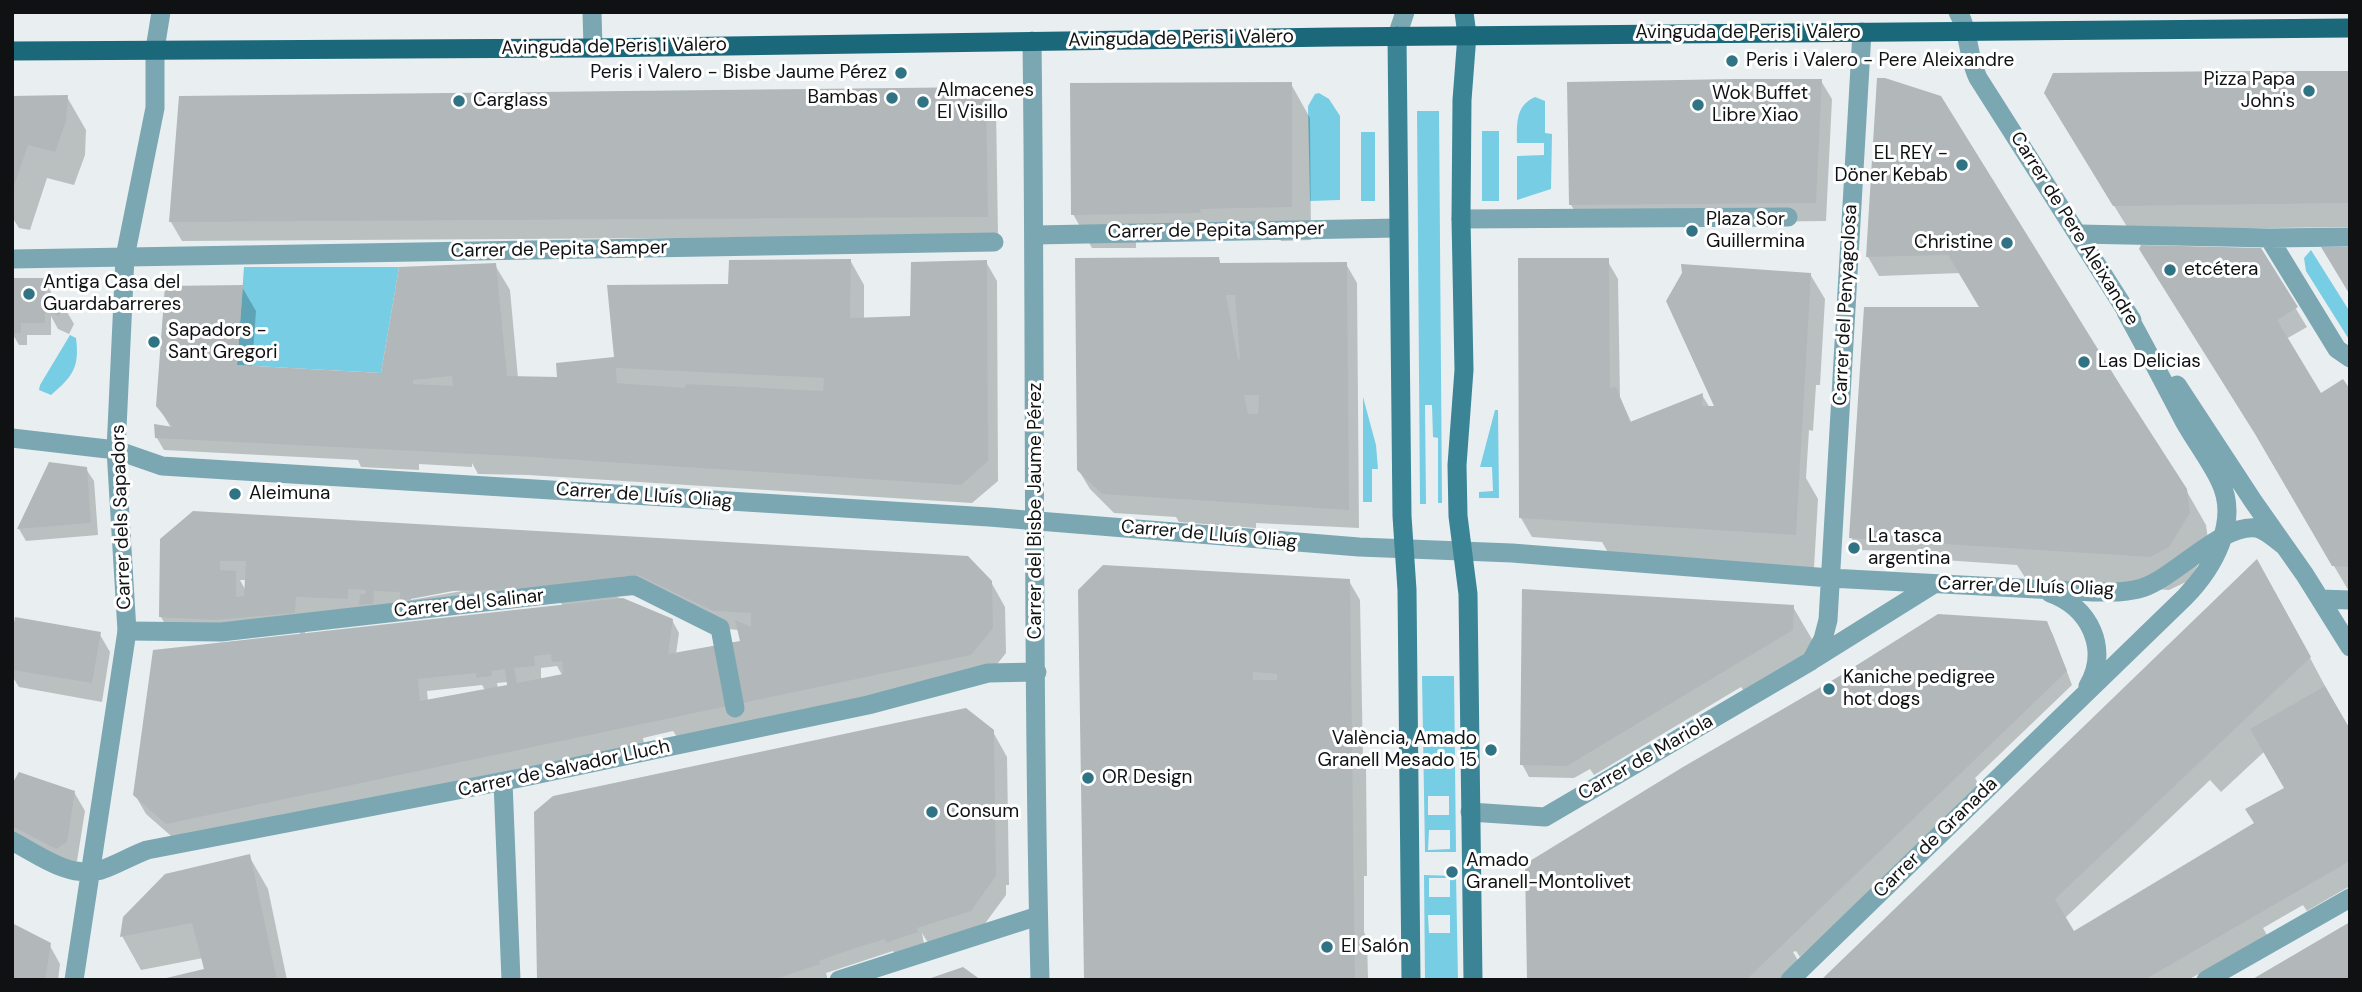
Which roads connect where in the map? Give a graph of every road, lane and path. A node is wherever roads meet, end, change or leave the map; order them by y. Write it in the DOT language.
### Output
graph roads {
  1 [pos="162,12"];
  2 [pos="592,12"];
  3 [pos="1405,12"];
  4 [pos="1464,12"];
  5 [pos="1958,12"];
  6 [pos="2346,23"];
  7 [pos="1966,31"];
  8 [pos="1862,32"];
  9 [pos="1396,36"];
  10 [pos="1466,36"];
  11 [pos="1031,41"];
  12 [pos="593,48"];
  13 [pos="155,49"];
  14 [pos="12,51"];
  15 [pos="1788,217"];
  16 [pos="1461,219"];
  17 [pos="1398,228"];
  18 [pos="2079,234"];
  19 [pos="1035,235"];
  20 [pos="2350,237"];
  21 [pos="2269,238"];
  22 [pos="994,242"];
  23 [pos="125,257"];
  24 [pos="12,259"];
  25 [pos="2126,312"];
  26 [pos="2350,358"];
  27 [pos="12,438"];
  28 [pos="116,450"];
  29 [pos="1035,521"];
  30 [pos="2224,535"];
  31 [pos="2283,545"];
  32 [pos="1405,549"];
  33 [pos="1462,551"];
  34 [pos="1830,579"];
  35 [pos="1935,584"];
  36 [pos="2037,589"];
  37 [pos="2320,599"];
  38 [pos="2350,600"];
  39 [pos="127,631"];
  40 [pos="2350,647"];
  41 [pos="1811,661"];
  42 [pos="1037,672"];
  43 [pos="2082,696"];
  44 [pos="736,708"];
  45 [pos="503,782"];
  46 [pos="1470,812"];
  47 [pos="12,841"];
  48 [pos="92,872"];
  49 [pos="2350,898"];
  50 [pos="1038,916"];
  51 [pos="74,980"];
  52 [pos="511,980"];
  53 [pos="839,980"];
  54 [pos="1040,980"];
  55 [pos="1411,980"];
  56 [pos="1473,980"];
  57 [pos="1790,980"];
  58 [pos="2206,980"];
  1 -- 13 [label="street, Carrer dels Sapadors"];
  2 -- 12 [label="street"];
  3 -- 9 [label="street"];
  4 -- 10 [label="main road"];
  5 -- 7 [label="street, Carrer de Pere Aleixandre"];
  6 -- 7 [label="main road, Avinguda de Peris i Valero"];
  7 -- 8 [label="main road, Avinguda de Peris i Valero"];
  7 -- 18 [label="street, Carrer de Pere Aleixandre"];
  8 -- 10 [label="main road, Avinguda de Peris i Valero"];
  8 -- 34 [label="street, Carrer del Penyagolosa"];
  9 -- 10 [label="main road, Avinguda de Peris i Valero"];
  9 -- 11 [label="main road, Avinguda de Peris i Valero"];
  9 -- 17 [label="main road"];
  10 -- 16 [label="main road"];
  11 -- 12 [label="main road, Avinguda de Peris i Valero"];
  11 -- 19 [label="street, Carrer del Bisbe Jaume Pérez"];
  12 -- 13 [label="main road, Avinguda de Peris i Valero"];
  13 -- 14 [label="main road, Avinguda de Peris i Valero"];
  13 -- 23 [label="street, Carrer dels Sapadors"];
  15 -- 16 [label="street"];
  16 -- 33 [label="main road"];
  17 -- 19 [label="street, Carrer de Pepita Samper"];
  17 -- 32 [label="main road"];
  18 -- 21 [label="street"];
  18 -- 25 [label="street, Carrer de Pere Aleixandre"];
  19 -- 29 [label="street, Carrer del Bisbe Jaume Pérez"];
  20 -- 21 [label="street"];
  21 -- 26 [label="street"];
  22 -- 23 [label="street, Carrer de Pepita Samper"];
  23 -- 24 [label="street, Carrer de Pepita Samper"];
  23 -- 28 [label="street, Carrer dels Sapadors"];
  25 -- 30 [label="street, Carrer de Granada"];
  25 -- 31 [label="street, Carrer de Pere Aleixandre"];
  27 -- 28 [label="street, Carrer de Lluís Oliag"];
  28 -- 29 [label="street, Carrer de Lluís Oliag"];
  28 -- 39 [label="street, Carrer dels Sapadors"];
  29 -- 32 [label="street, Carrer de Lluís Oliag"];
  29 -- 42 [label="street, Carrer del Bisbe Jaume Pérez"];
  30 -- 31 [label="street, Carrer de Lluís Oliag"];
  30 -- 36 [label="street, Carrer de Lluís Oliag"];
  30 -- 43 [label="street, Carrer de Granada"];
  31 -- 37 [label="street, Carrer de Pere Aleixandre"];
  32 -- 33 [label="street, Carrer de Lluís Oliag"];
  32 -- 55 [label="main road"];
  33 -- 34 [label="street, Carrer de Lluís Oliag"];
  33 -- 46 [label="main road"];
  34 -- 35 [label="street, Carrer de Lluís Oliag"];
  34 -- 41 [label="street"];
  35 -- 36 [label="street, Carrer de Lluís Oliag"];
  35 -- 41 [label="street, Carrer de Mariola"];
  36 -- 43 [label="street, Carrer de Granada"];
  37 -- 38 [label="street"];
  37 -- 40 [label="street, Carrer de Pere Aleixandre"];
  39 -- 44 [label="street, Carrer del Salinar"];
  39 -- 48 [label="street, Carrer dels Sapadors"];
  41 -- 46 [label="street, Carrer de Mariola"];
  42 -- 45 [label="street, Carrer de Salvador Lluch"];
  42 -- 50 [label="street, Carrer del Bisbe Jaume Pérez"];
  43 -- 57 [label="street, Carrer de Granada"];
  45 -- 48 [label="street, Carrer de Salvador Lluch"];
  45 -- 52 [label="street"];
  46 -- 56 [label="main road"];
  47 -- 48 [label="street"];
  48 -- 51 [label="street, Carrer dels Sapadors"];
  49 -- 58 [label="street"];
  50 -- 53 [label="street"];
  50 -- 54 [label="street, Carrer del Bisbe Jaume Pérez"];
}
